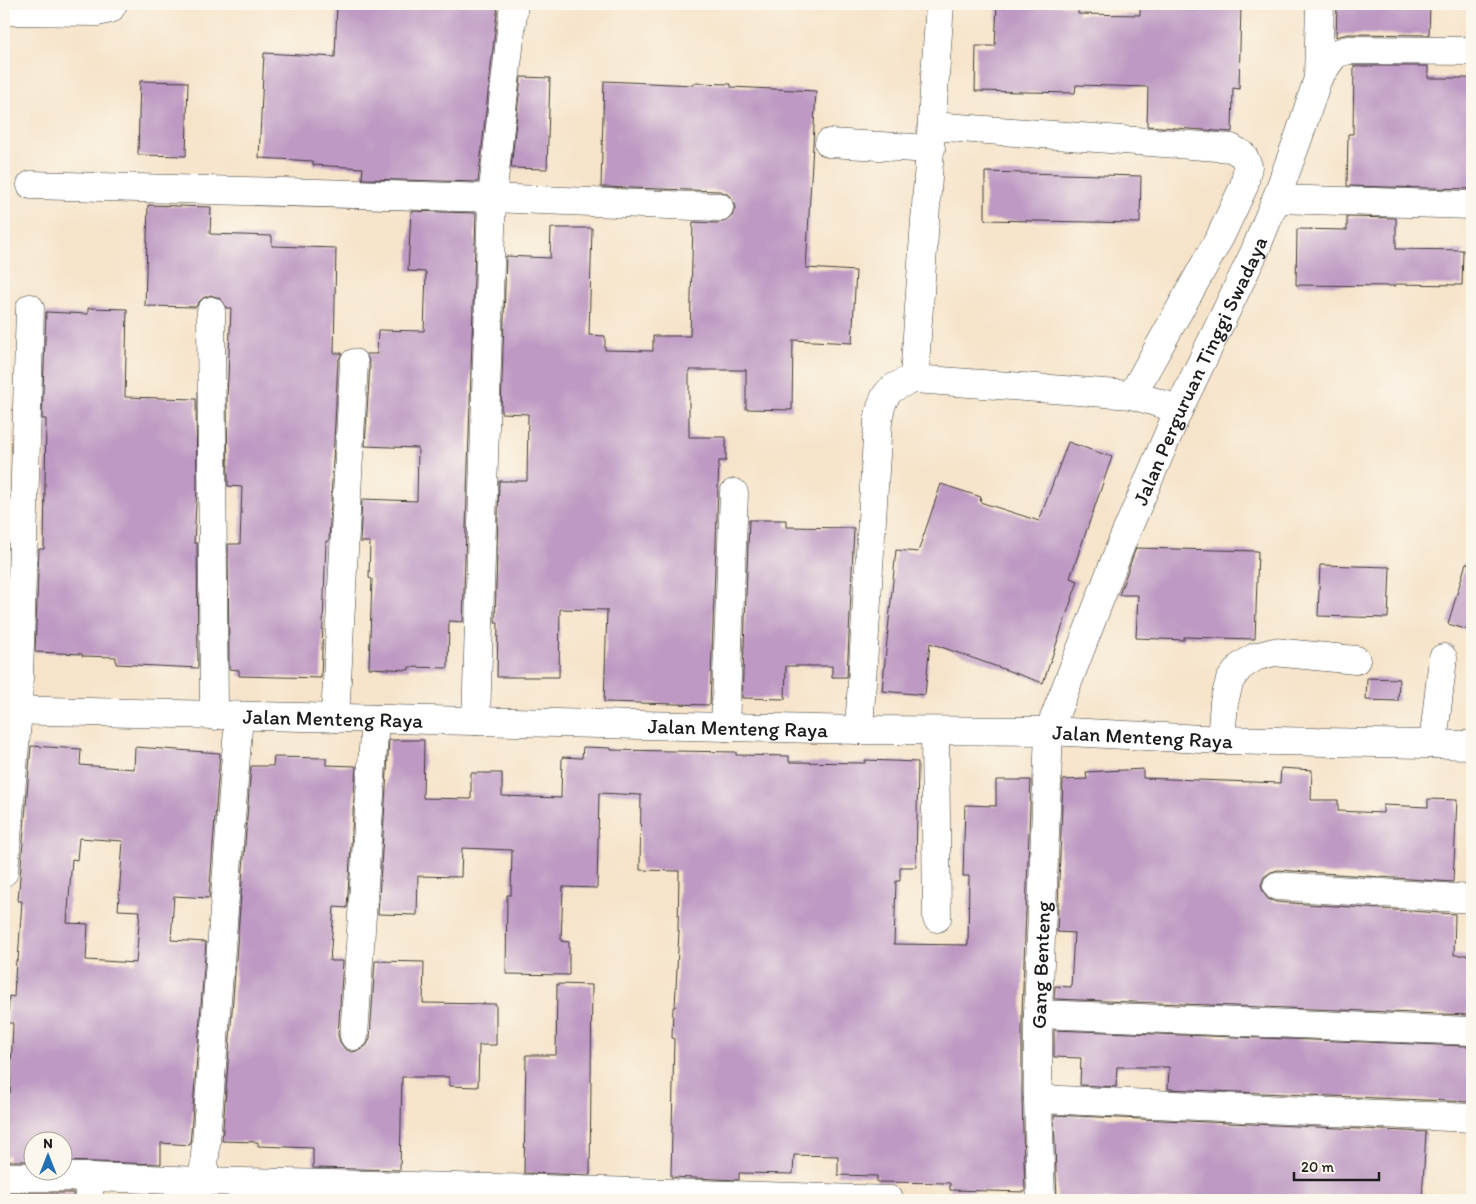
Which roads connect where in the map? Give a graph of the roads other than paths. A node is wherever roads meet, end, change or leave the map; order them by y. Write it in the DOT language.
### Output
graph roads {
  1 [pos="114,4"];
  2 [pos="514,4"];
  3 [pos="940,4"];
  4 [pos="1320,4"];
  5 [pos="4,11"];
  6 [pos="1472,51"];
  7 [pos="1318,78"];
  8 [pos="931,138"];
  9 [pos="829,143"];
  10 [pos="31,185"];
  11 [pos="492,198"];
  12 [pos="1276,199"];
  13 [pos="1472,205"];
  14 [pos="718,207"];
  15 [pos="30,308"];
  16 [pos="211,311"];
  17 [pos="354,363"];
  18 [pos="914,379"];
  19 [pos="1132,395"];
  20 [pos="1180,409"];
  21 [pos="734,493"];
  22 [pos="1443,658"];
  23 [pos="1356,660"];
  24 [pos="11,711"];
  25 [pos="227,716"];
  26 [pos="335,718"];
  27 [pos="376,719"];
  28 [pos="476,721"];
  29 [pos="725,727"];
  30 [pos="859,730"];
  31 [pos="1049,731"];
  32 [pos="935,732"];
  33 [pos="1221,740"];
  34 [pos="1433,744"];
  35 [pos="1472,745"];
  36 [pos="4,872"];
  37 [pos="1277,886"];
  38 [pos="1472,899"];
  39 [pos="937,918"];
  40 [pos="1038,1014"];
  41 [pos="1472,1031"];
  42 [pos="354,1036"];
  43 [pos="1038,1099"];
  44 [pos="1472,1118"];
  45 [pos="4,1177"];
  46 [pos="203,1181"];
  47 [pos="90,1189"];
  48 [pos="332,1192"];
  49 [pos="414,1193"];
  50 [pos="541,1195"];
  51 [pos="854,1200"];
  52 [pos="890,1200"];
  53 [pos="1041,1200"];
  1 -- 5 [label="street"];
  2 -- 11 [label="street"];
  3 -- 8 [label="street"];
  4 -- 7 [label="street, Jalan Perguruan Tinggi Swadaya"];
  6 -- 7 [label="street"];
  7 -- 12 [label="street, Jalan Perguruan Tinggi Swadaya"];
  8 -- 9 [label="street"];
  8 -- 18 [label="street"];
  8 -- 19 [label="street"];
  10 -- 11 [label="street"];
  11 -- 14 [label="street"];
  11 -- 28 [label="street"];
  12 -- 13 [label="street"];
  12 -- 20 [label="street, Jalan Perguruan Tinggi Swadaya"];
  15 -- 24 [label="street"];
  16 -- 25 [label="street"];
  17 -- 26 [label="street"];
  18 -- 19 [label="street"];
  18 -- 30 [label="street"];
  19 -- 20 [label="street"];
  20 -- 31 [label="street, Jalan Perguruan Tinggi Swadaya"];
  21 -- 29 [label="street"];
  22 -- 34 [label="street"];
  23 -- 33 [label="street"];
  24 -- 25 [label="street, Jalan Menteng Raya"];
  24 -- 36 [label="street"];
  25 -- 26 [label="street, Jalan Menteng Raya"];
  25 -- 46 [label="street"];
  26 -- 27 [label="street, Jalan Menteng Raya"];
  27 -- 28 [label="street, Jalan Menteng Raya"];
  27 -- 42 [label="street"];
  28 -- 29 [label="street, Jalan Menteng Raya"];
  29 -- 30 [label="street, Jalan Menteng Raya"];
  30 -- 32 [label="street, Jalan Menteng Raya"];
  31 -- 32 [label="street, Jalan Menteng Raya"];
  31 -- 33 [label="street, Jalan Menteng Raya"];
  31 -- 40 [label="street, Gang Benteng"];
  32 -- 39 [label="street"];
  33 -- 34 [label="street, Jalan Menteng Raya"];
  34 -- 35 [label="street, Jalan Menteng Raya"];
  37 -- 38 [label="street"];
  40 -- 41 [label="street"];
  40 -- 43 [label="street, Gang Benteng"];
  43 -- 44 [label="street"];
  43 -- 53 [label="street, Gang Benteng"];
  45 -- 47 [label="street"];
  46 -- 47 [label="street"];
  46 -- 48 [label="street"];
  48 -- 49 [label="street"];
  49 -- 50 [label="street"];
  50 -- 51 [label="street"];
  51 -- 52 [label="street"];
}
